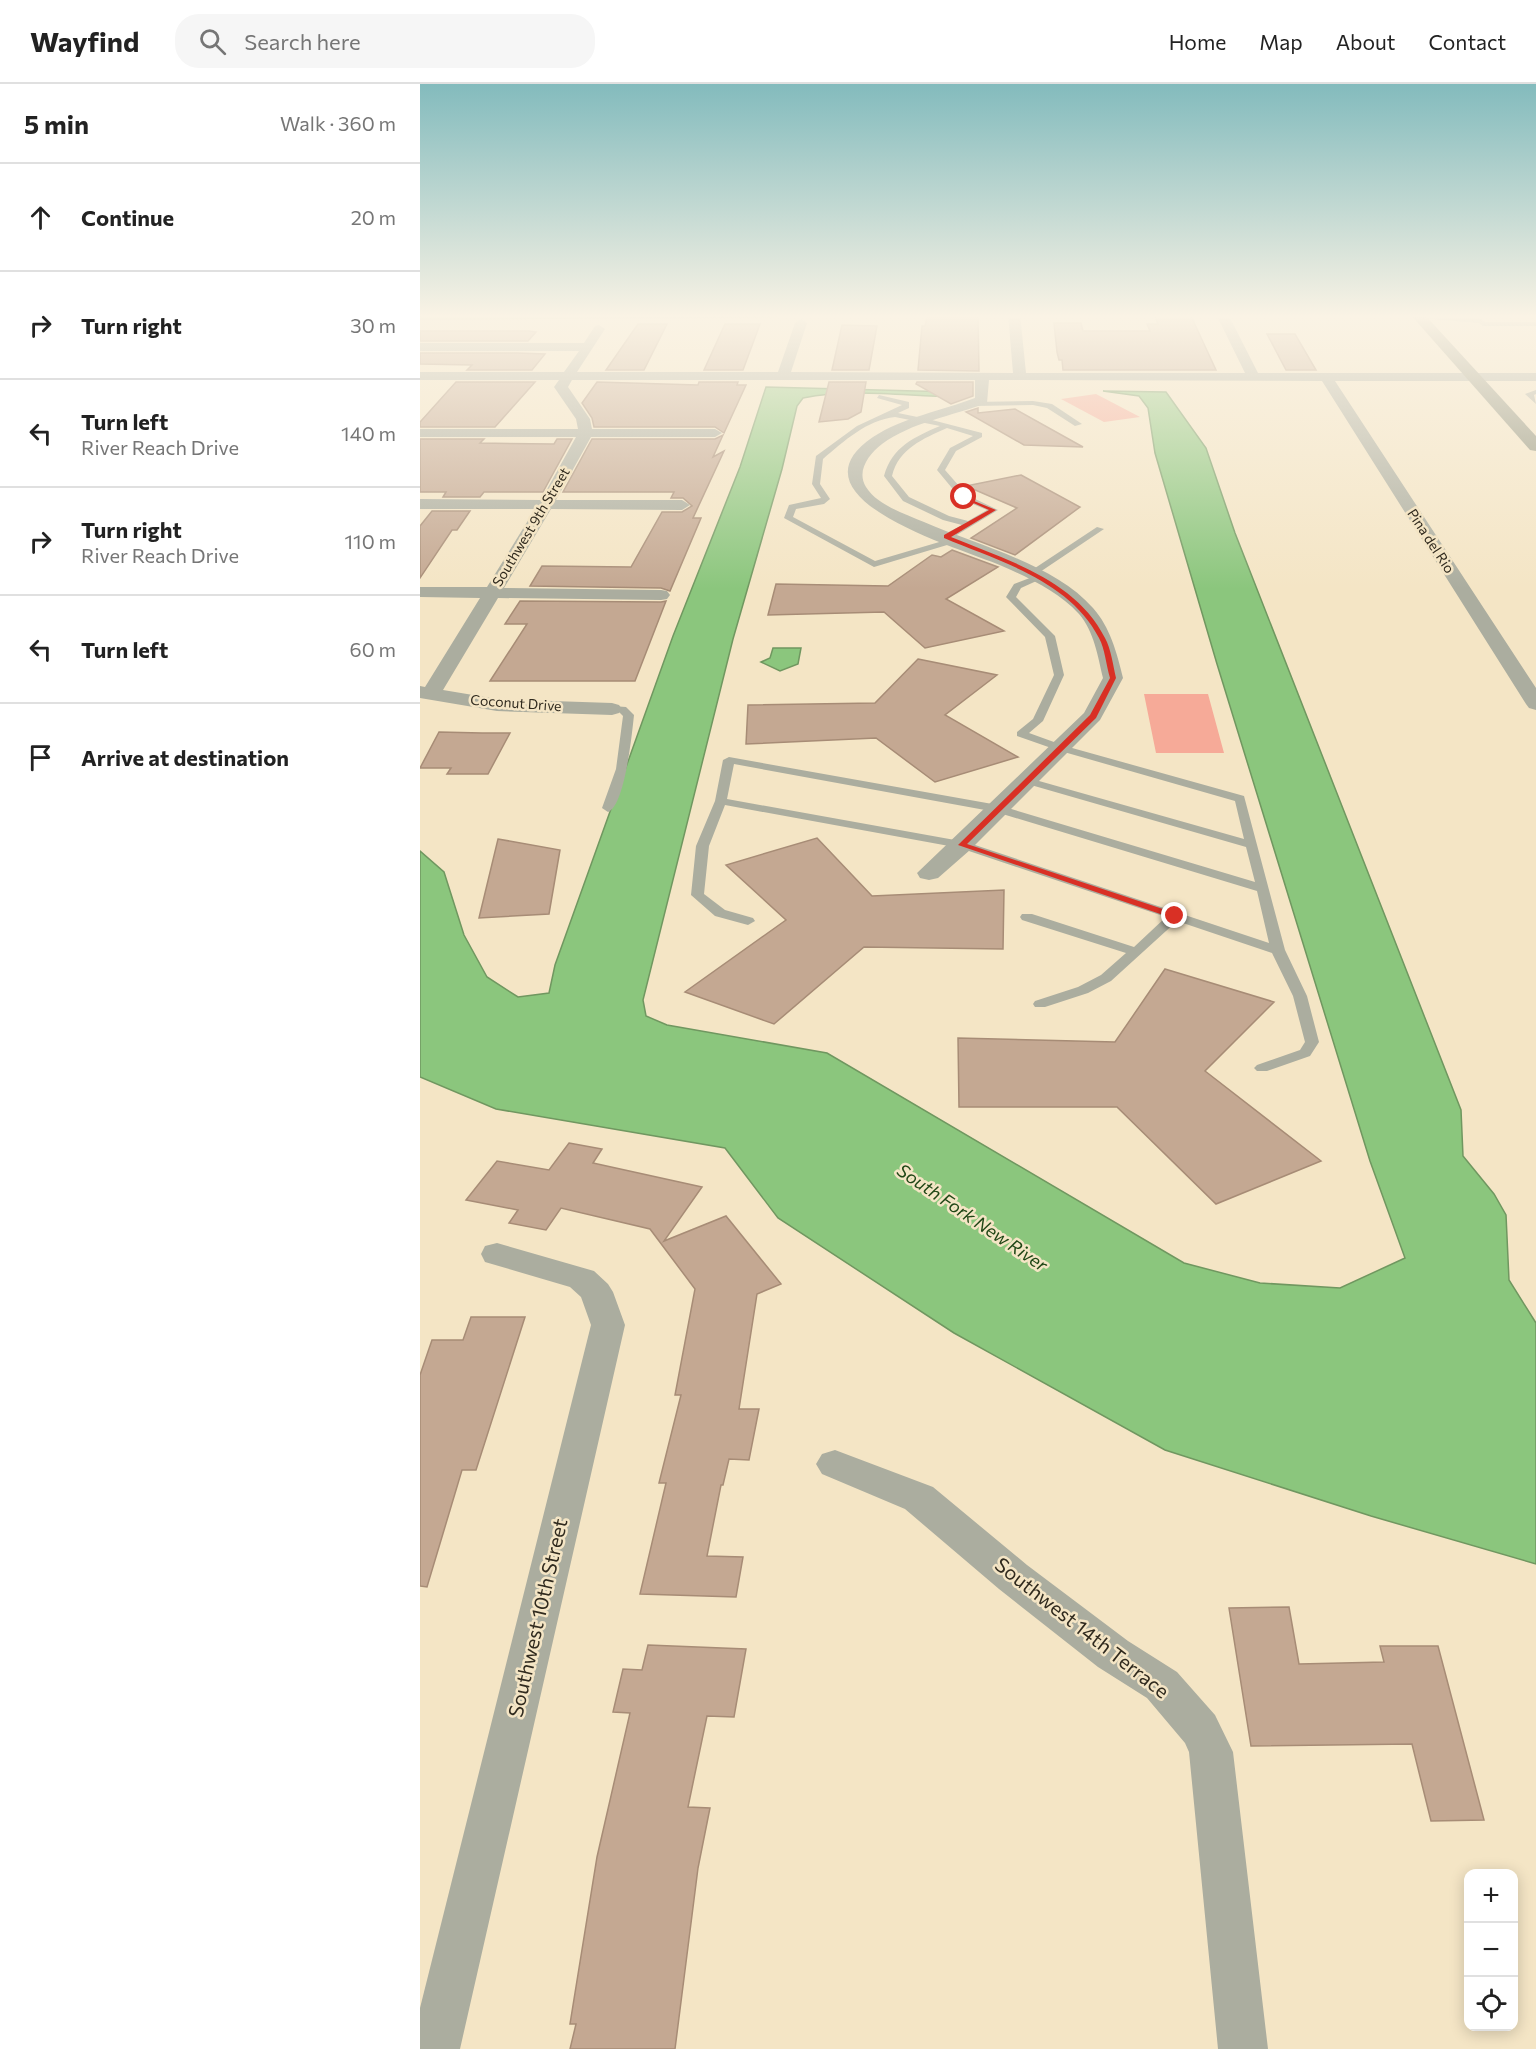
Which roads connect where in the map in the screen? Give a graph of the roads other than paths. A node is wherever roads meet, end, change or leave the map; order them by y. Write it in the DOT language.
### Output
graph roads {
  1 [pos="574,406"];
  2 [pos="906,406"];
  3 [pos="968,406"];
  4 [pos="1047,406"];
  5 [pos="1344,406"];
  6 [pos="1499,406"];
  7 [pos="889,415"];
  8 [pos="924,420"];
  9 [pos="1078,424"];
  10 [pos="946,426"];
  11 [pos="420,433"];
  12 [pos="716,433"];
  13 [pos="586,434"];
  14 [pos="1536,446"];
  15 [pos="420,504"];
  16 [pos="546,504"];
  17 [pos="681,505"];
  18 [pos="969,524"];
  19 [pos="1100,529"];
  20 [pos="950,538"];
  21 [pos="1035,576"];
  22 [pos="420,592"];
  23 [pos="492,592"];
  24 [pos="661,595"];
  25 [pos="425,693"];
  26 [pos="1536,704"];
  27 [pos="612,709"];
  28 [pos="1061,748"];
  29 [pos="1028,781"];
  30 [pos="721,801"];
  31 [pos="608,808"];
  32 [pos="998,809"];
  33 [pos="962,845"];
  34 [pos="1251,845"];
  35 [pos="929,873"];
  36 [pos="1263,889"];
  37 [pos="1175,916"];
  38 [pos="1027,917"];
  39 [pos="748,921"];
  40 [pos="1278,950"];
  41 [pos="1136,952"];
  42 [pos="1040,1004"];
  43 [pos="1262,1068"];
  44 [pos="497,1254"];
  45 [pos="835,1464"];
  46 [pos="435,2049"];
  47 [pos="1243,2049"];
  1 -- 13 [label="street"];
  2 -- 7 [label="lane"];
  3 -- 8 [label="street"];
  4 -- 9 [label="lane"];
  5 -- 26 [label="street, Pina del Rio"];
  6 -- 14 [label="main road"];
  7 -- 8 [label="lane"];
  7 -- 20 [label="lane"];
  8 -- 10 [label="lane"];
  8 -- 20 [label="street"];
  10 -- 18 [label="lane"];
  10 -- 18 [label="lane"];
  11 -- 13 [label="street"];
  12 -- 13 [label="street"];
  13 -- 16 [label="street, Southwest 9th Street"];
  15 -- 16 [label="street"];
  16 -- 17 [label="street"];
  16 -- 23 [label="street, Southwest 9th Street"];
  18 -- 20 [label="lane"];
  19 -- 21 [label="lane"];
  20 -- 21 [label="street"];
  21 -- 28 [label="street"];
  21 -- 28 [label="lane"];
  22 -- 23 [label="street"];
  23 -- 24 [label="street"];
  23 -- 25 [label="street, Southwest 9th Street"];
  25 -- 27 [label="street, Coconut Drive"];
  27 -- 31 [label="lane"];
  28 -- 29 [label="street"];
  28 -- 34 [label="lane"];
  29 -- 32 [label="street"];
  29 -- 34 [label="lane"];
  30 -- 32 [label="lane"];
  30 -- 33 [label="lane"];
  30 -- 39 [label="lane"];
  32 -- 33 [label="street"];
  32 -- 36 [label="lane"];
  33 -- 35 [label="street"];
  33 -- 37 [label="lane"];
  34 -- 36 [label="lane"];
  36 -- 40 [label="lane"];
  37 -- 40 [label="lane"];
  37 -- 41 [label="lane"];
  38 -- 41 [label="lane"];
  40 -- 43 [label="lane"];
  41 -- 42 [label="lane"];
  44 -- 46 [label="street, Southwest 10th Street"];
  45 -- 47 [label="street, Southwest 14th Terrace"];
}
